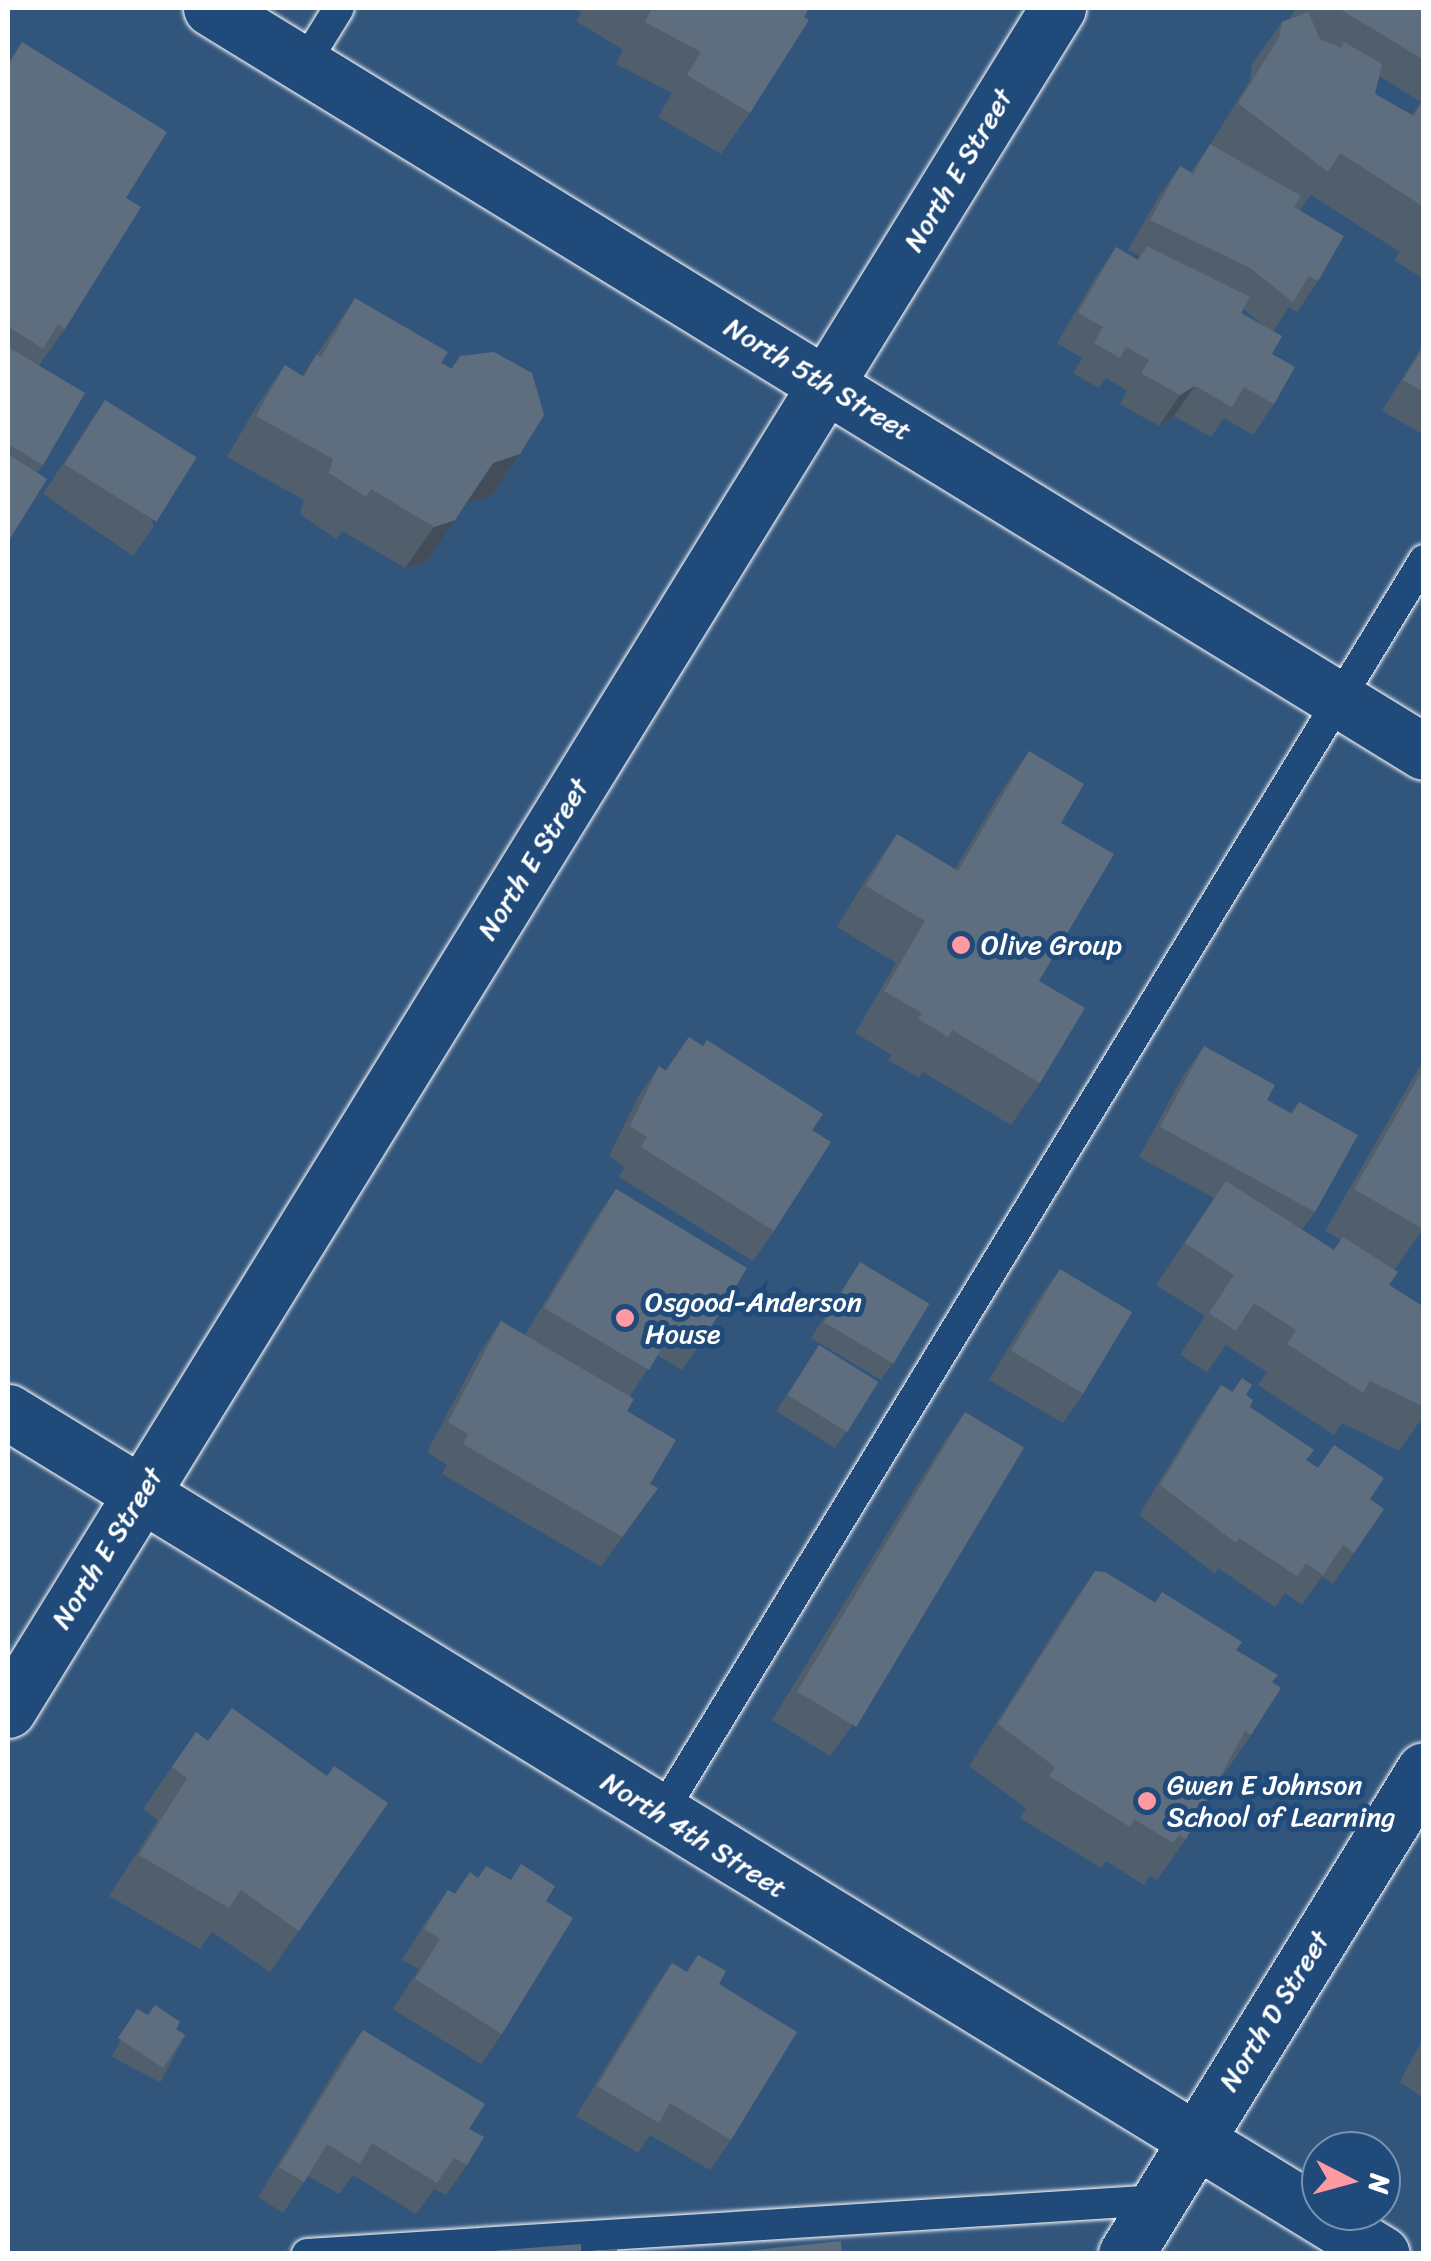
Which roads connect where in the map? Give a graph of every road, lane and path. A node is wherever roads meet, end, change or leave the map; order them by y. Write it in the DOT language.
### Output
graph roads {
  1 [pos="211,8"];
  2 [pos="340,8"];
  3 [pos="1058,8"];
  4 [pos="303,66"];
  5 [pos="827,384"];
  6 [pos="1424,560"];
  7 [pos="1339,700"];
  8 [pos="1424,752"];
  9 [pos="8,1412"];
  10 [pos="140,1493"];
  11 [pos="8,1710"];
  12 [pos="1424,1770"];
  13 [pos="660,1814"];
  14 [pos="1192,2143"];
  15 [pos="1158,2200"];
  16 [pos="306,2254"];
  17 [pos="1126,2254"];
  18 [pos="1382,2254"];
  1 -- 4 [label="street, North 5th Street"];
  2 -- 4 [label="lane"];
  3 -- 5 [label="street, North E Street"];
  4 -- 5 [label="street, North 5th Street"];
  5 -- 7 [label="street, North 5th Street"];
  5 -- 10 [label="street, North E Street"];
  6 -- 7 [label="lane"];
  7 -- 8 [label="street, North 5th Street"];
  7 -- 13 [label="lane"];
  9 -- 10 [label="street, North 4th Street"];
  10 -- 11 [label="street, North E Street"];
  10 -- 13 [label="street, North 4th Street"];
  12 -- 14 [label="street, North D Street"];
  13 -- 14 [label="street, North 4th Street"];
  14 -- 15 [label="street, North D Street"];
  14 -- 18 [label="street, North 4th Street"];
  15 -- 16 [label="lane"];
  15 -- 17 [label="street, North D Street"];
}
